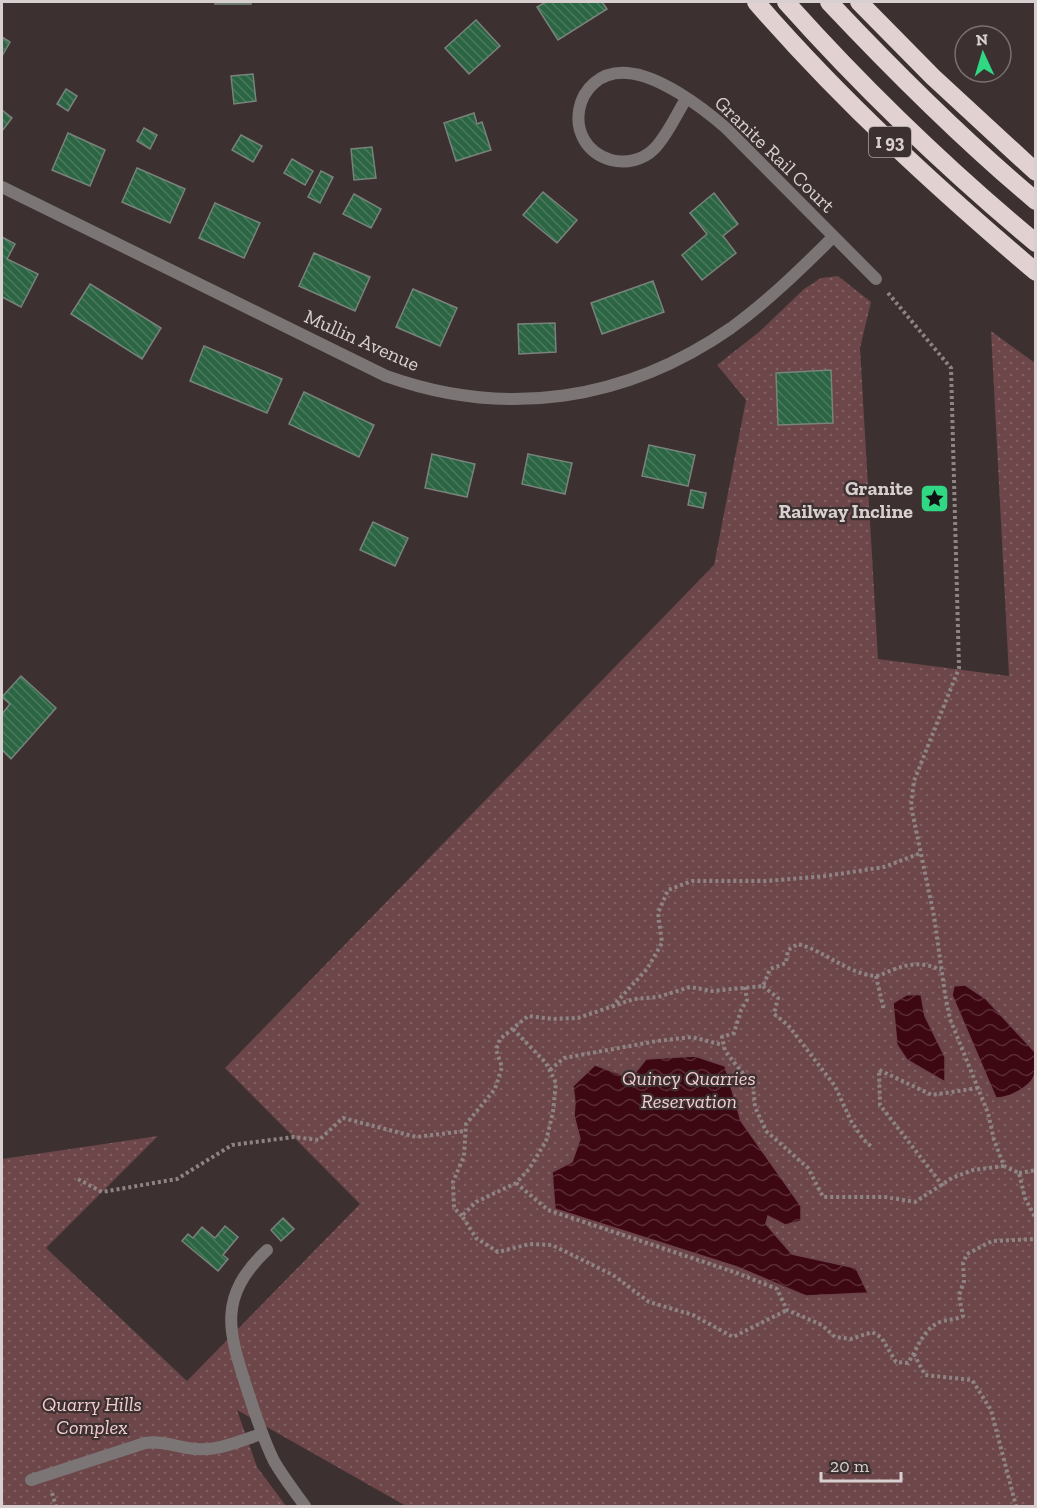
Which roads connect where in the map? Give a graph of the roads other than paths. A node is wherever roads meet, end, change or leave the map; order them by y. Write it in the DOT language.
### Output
graph roads {
  1 [pos="756,2"];
  2 [pos="786,2"];
  3 [pos="829,2"];
  4 [pos="859,2"];
  5 [pos="686,99"];
  6 [pos="1035,172"];
  7 [pos="2,187"];
  8 [pos="1035,201"];
  9 [pos="833,237"];
  10 [pos="1035,243"];
  11 [pos="1035,272"];
  12 [pos="876,279"];
  13 [pos="267,1250"];
  14 [pos="262,1434"];
  15 [pos="31,1480"];
  16 [pos="306,1506"];
  1 -- 11 [label="highway, I 93"];
  2 -- 10 [label="highway, I 93"];
  3 -- 8 [label="highway"];
  4 -- 6 [label="highway"];
  5 -- 5 [label="street, Granite Rail Court"];
  5 -- 9 [label="street, Granite Rail Court"];
  7 -- 9 [label="street, Mullin Avenue"];
  9 -- 12 [label="street, Granite Rail Court"];
  13 -- 14 [label="street"];
  14 -- 15 [label="street"];
  14 -- 16 [label="street"];
}
